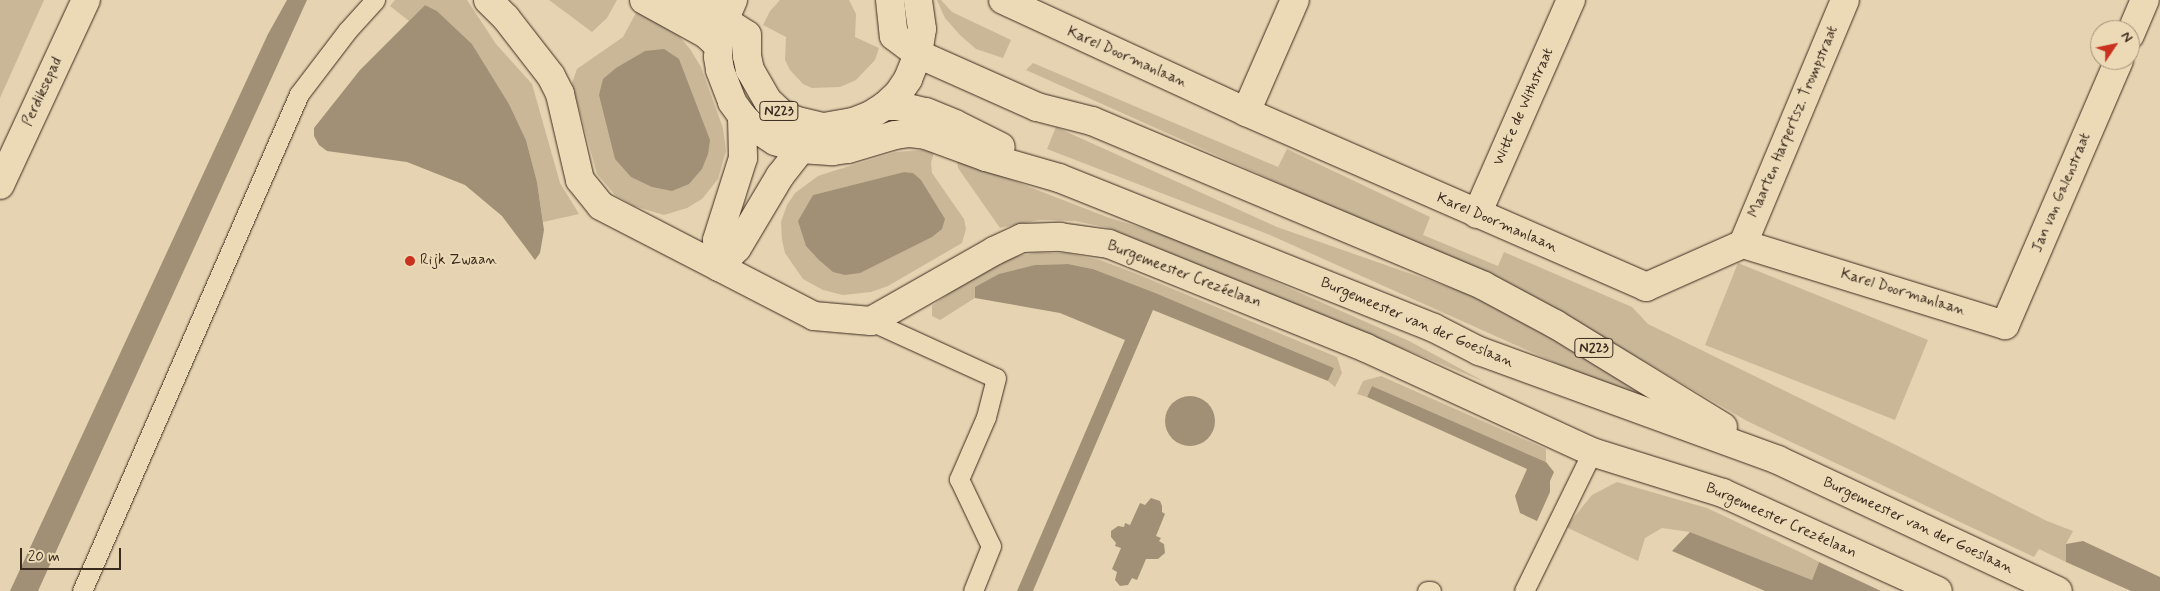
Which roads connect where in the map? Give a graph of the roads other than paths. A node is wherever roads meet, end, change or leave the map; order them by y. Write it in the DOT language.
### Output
graph roads {
  1 [pos="86,0"];
  2 [pos="375,0"];
  3 [pos="488,0"];
  4 [pos="644,0"];
  5 [pos="685,0"];
  6 [pos="890,0"];
  7 [pos="918,0"];
  8 [pos="1003,0"];
  9 [pos="1295,0"];
  10 [pos="1571,0"];
  11 [pos="1845,0"];
  12 [pos="2145,0"];
  13 [pos="2136,20"];
  14 [pos="725,22"];
  15 [pos="920,42"];
  16 [pos="2115,70"];
  17 [pos="885,106"];
  18 [pos="1246,112"];
  19 [pos="742,116"];
  20 [pos="824,127"];
  21 [pos="801,149"];
  22 [pos="1059,178"];
  23 [pos="0,184"];
  24 [pos="1477,214"];
  25 [pos="1743,244"];
  26 [pos="719,267"];
  27 [pos="871,321"];
  28 [pos="2005,325"];
  29 [pos="1592,452"];
  30 [pos="1778,460"];
  31 [pos="82,591"];
  32 [pos="973,591"];
  33 [pos="1426,591"];
  34 [pos="1431,591"];
  35 [pos="1524,591"];
  36 [pos="1938,591"];
  37 [pos="2058,591"];
  1 -- 23 [label="street, Perdiksepad"];
  2 -- 31 [label="lane"];
  3 -- 26 [label="street"];
  4 -- 14 [label="street, N223"];
  5 -- 14 [label="street, N223"];
  6 -- 15 [label="street, N223"];
  7 -- 15 [label="street, N223"];
  8 -- 18 [label="street, Karel Doormanlaan"];
  9 -- 18 [label="street"];
  10 -- 24 [label="street, Witte de Withstraat"];
  11 -- 25 [label="street, Maarten Harpertsz. Trompstraat"];
  12 -- 13 [label="street"];
  14 -- 19 [label="street, N223"];
  14 -- 20 [label="street, N223"];
  15 -- 17 [label="street, N223"];
  15 -- 30 [label="street, Burgemeester van der Goeslaan / N223"];
  16 -- 28 [label="street, Jan van Galenstraat"];
  17 -- 20 [label="street, N223"];
  17 -- 22 [label="street, Burgemeester van der Goeslaan / N223"];
  18 -- 24 [label="street, Karel Doormanlaan"];
  19 -- 21 [label="street, N223"];
  19 -- 26 [label="street"];
  20 -- 21 [label="street, N223"];
  21 -- 22 [label="street, Burgemeester van der Goeslaan / N223"];
  21 -- 26 [label="street"];
  22 -- 30 [label="street, Burgemeester van der Goeslaan / N223"];
  24 -- 25 [label="street, Karel Doormanlaan"];
  25 -- 28 [label="street, Karel Doormanlaan"];
  26 -- 27 [label="street"];
  27 -- 29 [label="street, Burgemeester Crezéelaan"];
  27 -- 32 [label="lane"];
  29 -- 35 [label="lane"];
  29 -- 36 [label="street, Burgemeester Crezéelaan"];
  30 -- 37 [label="street, Burgemeester van der Goeslaan / N223"];
  33 -- 34 [label="lane"];
}
